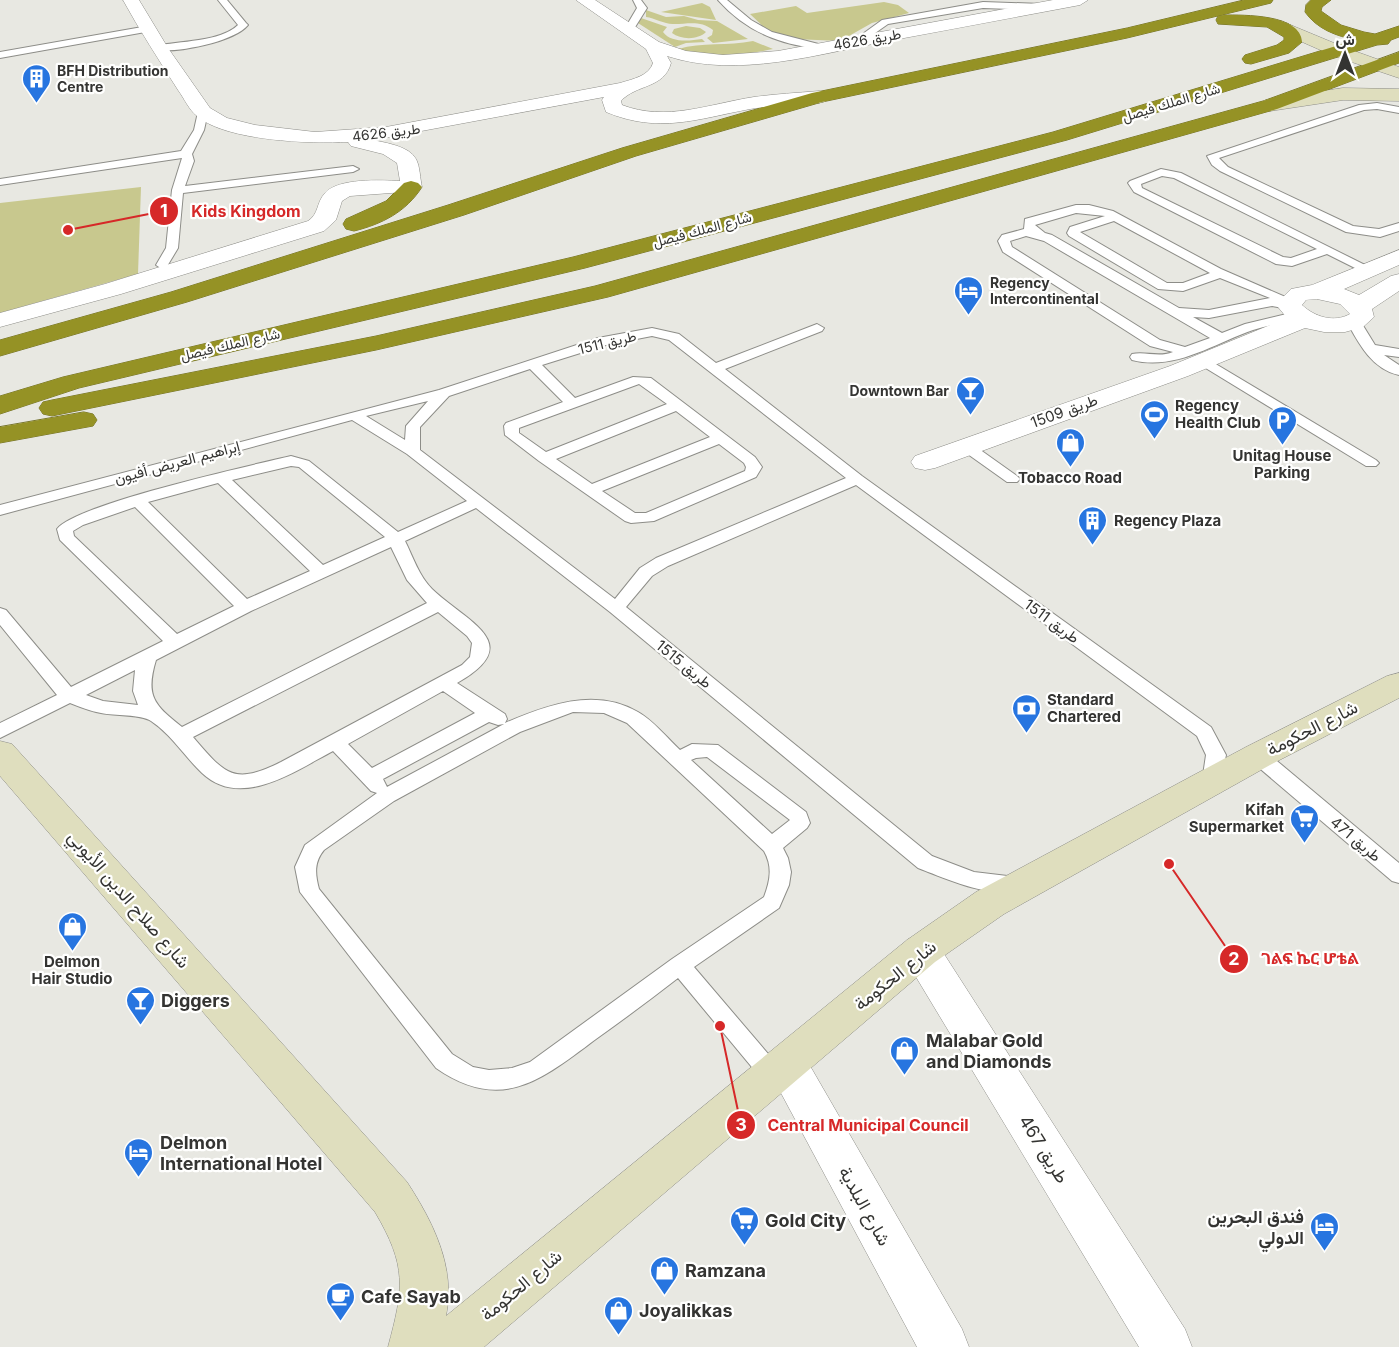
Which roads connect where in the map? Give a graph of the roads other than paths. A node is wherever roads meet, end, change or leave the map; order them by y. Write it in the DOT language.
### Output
graph roads {
  1 [pos="131,0"];
  2 [pos="211,0"];
  3 [pos="222,0"];
  4 [pos="584,0"];
  5 [pos="637,0"];
  6 [pos="722,0"];
  7 [pos="1076,0"];
  8 [pos="1265,0"];
  9 [pos="1323,0"];
  10 [pos="1281,26"];
  11 [pos="629,30"];
  12 [pos="1399,31"];
  13 [pos="1127,33"];
  14 [pos="1374,39"];
  15 [pos="155,40"];
  16 [pos="1399,42"];
  17 [pos="653,46"];
  18 [pos="825,47"];
  19 [pos="1340,52"];
  20 [pos="0,55"];
  21 [pos="1399,57"];
  22 [pos="1376,65"];
  23 [pos="1399,73"];
  24 [pos="622,88"];
  25 [pos="1399,95"];
  26 [pos="819,98"];
  27 [pos="1270,105"];
  28 [pos="1399,110"];
  29 [pos="203,112"];
  30 [pos="326,138"];
  31 [pos="186,154"];
  32 [pos="353,169"];
  33 [pos="1224,169"];
  34 [pos="1189,180"];
  35 [pos="0,182"];
  36 [pos="411,187"];
  37 [pos="178,190"];
  38 [pos="1115,217"];
  39 [pos="1399,227"];
  40 [pos="1042,235"];
  41 [pos="1327,250"];
  42 [pos="1399,257"];
  43 [pos="578,263"];
  44 [pos="168,268"];
  45 [pos="1367,269"];
  46 [pos="1217,272"];
  47 [pos="1399,280"];
  48 [pos="1317,292"];
  49 [pos="179,297"];
  50 [pos="1176,311"];
  51 [pos="1299,313"];
  52 [pos="1357,315"];
  53 [pos="0,320"];
  54 [pos="818,328"];
  55 [pos="1220,338"];
  56 [pos="376,343"];
  57 [pos="0,348"];
  58 [pos="1368,348"];
  59 [pos="1399,353"];
  60 [pos="1194,356"];
  61 [pos="1137,357"];
  62 [pos="533,364"];
  63 [pos="716,368"];
  64 [pos="1399,371"];
  65 [pos="444,393"];
  66 [pos="572,403"];
  67 [pos="678,405"];
  68 [pos="0,406"];
  69 [pos="0,415"];
  70 [pos="354,415"];
  71 [pos="0,435"];
  72 [pos="721,438"];
  73 [pos="967,447"];
  74 [pos="412,451"];
  75 [pos="544,458"];
  76 [pos="925,462"];
  77 [pos="1371,463"];
  78 [pos="221,478"];
  79 [pos="857,479"];
  80 [pos="1012,479"];
  81 [pos="591,490"];
  82 [pos="139,501"];
  83 [pos="479,501"];
  84 [pos="0,510"];
  85 [pos="395,537"];
  86 [pos="321,573"];
  87 [pos="440,604"];
  88 [pos="244,607"];
  89 [pos="616,608"];
  90 [pos="0,614"];
  91 [pos="174,642"];
  92 [pos="148,655"];
  93 [pos="444,683"];
  94 [pos="1399,684"];
  95 [pos="68,696"];
  96 [pos="152,713"];
  97 [pos="490,713"];
  98 [pos="513,727"];
  99 [pos="0,731"];
  100 [pos="181,735"];
  101 [pos="335,742"];
  102 [pos="0,753"];
  103 [pos="1258,756"];
  104 [pos="678,760"];
  105 [pos="370,777"];
  106 [pos="1212,782"];
  107 [pos="387,796"];
  108 [pos="771,846"];
  109 [pos="1399,875"];
  110 [pos="1025,885"];
  111 [pos="921,951"];
  112 [pos="680,965"];
  113 [pos="780,1071"];
  114 [pos="413,1347"];
  115 [pos="446,1347"];
  116 [pos="944,1347"];
  117 [pos="1167,1347"];
  1 -- 15 [label="street, طريق 4626"];
  2 -- 15 [label="lane"];
  3 -- 15 [label="lane"];
  4 -- 11 [label="street, طريق 4626"];
  5 -- 11 [label="lane"];
  6 -- 18 [label="lane"];
  7 -- 18 [label="street, طريق 4626"];
  8 -- 13 [label="highway"];
  9 -- 14 [label="highway"];
  10 -- 13 [label="highway"];
  10 -- 19 [label="main road"];
  10 -- 43 [label="highway"];
  11 -- 17 [label="street, طريق 4626"];
  12 -- 14 [label="highway, شارع الملك فيصل"];
  13 -- 26 [label="highway"];
  14 -- 16 [label="highway"];
  14 -- 19 [label="highway, شارع الملك فيصل"];
  15 -- 20 [label="lane"];
  15 -- 29 [label="street, طريق 4626"];
  17 -- 18 [label="street, طريق 4626"];
  17 -- 24 [label="street, طريق 4626"];
  19 -- 22 [label="main road"];
  19 -- 43 [label="highway, شارع الملك فيصل"];
  21 -- 22 [label="highway, شارع الملك فيصل"];
  22 -- 23 [label="main road"];
  22 -- 27 [label="highway, شارع الملك فيصل"];
  24 -- 26 [label="street"];
  24 -- 30 [label="street, طريق 4626"];
  25 -- 27 [label="main road"];
  26 -- 49 [label="highway"];
  27 -- 56 [label="highway, شارع الملك فيصل"];
  28 -- 33 [label="lane"];
  29 -- 30 [label="street, طريق 4626"];
  29 -- 31 [label="lane"];
  30 -- 36 [label="street, طريق 4626"];
  31 -- 35 [label="lane"];
  31 -- 37 [label="lane"];
  32 -- 37 [label="lane"];
  33 -- 34 [label="lane"];
  33 -- 39 [label="lane"];
  34 -- 41 [label="lane"];
  34 -- 41 [label="lane"];
  36 -- 44 [label="street"];
  36 -- 49 [label="highway"];
  37 -- 44 [label="lane"];
  38 -- 40 [label="lane"];
  38 -- 46 [label="lane"];
  38 -- 46 [label="lane"];
  40 -- 50 [label="lane"];
  40 -- 60 [label="lane"];
  41 -- 45 [label="lane"];
  42 -- 45 [label="street, طريق 1509"];
  43 -- 68 [label="highway, شارع الملك فيصل"];
  44 -- 53 [label="street"];
  45 -- 48 [label="street, طريق 1509"];
  46 -- 51 [label="lane"];
  47 -- 52 [label="street"];
  48 -- 51 [label="street, طريق 1509"];
  48 -- 52 [label="street"];
  49 -- 57 [label="highway"];
  50 -- 51 [label="lane"];
  50 -- 55 [label="lane"];
  51 -- 52 [label="street"];
  51 -- 55 [label="lane"];
  51 -- 60 [label="street, طريق 1509"];
  52 -- 58 [label="lane"];
  54 -- 63 [label="lane"];
  55 -- 60 [label="lane"];
  56 -- 69 [label="highway, شارع الملك فيصل"];
  56 -- 71 [label="highway"];
  58 -- 59 [label="lane"];
  58 -- 64 [label="lane"];
  60 -- 61 [label="lane"];
  60 -- 73 [label="street, طريق 1509"];
  60 -- 77 [label="lane"];
  62 -- 63 [label="lane, طريق 1511"];
  62 -- 65 [label="lane, طريق 1511"];
  62 -- 66 [label="lane"];
  63 -- 79 [label="lane, طريق 1511"];
  65 -- 70 [label="lane, طريق 1511"];
  65 -- 74 [label="lane"];
  66 -- 67 [label="lane"];
  66 -- 75 [label="lane"];
  67 -- 72 [label="lane"];
  67 -- 75 [label="lane"];
  70 -- 74 [label="lane, طريق 1515"];
  70 -- 84 [label="lane, إبراهيم العريض أفيون"];
  72 -- 81 [label="lane"];
  72 -- 81 [label="lane"];
  73 -- 76 [label="street, طريق 1509"];
  73 -- 80 [label="lane"];
  74 -- 83 [label="lane, طريق 1515"];
  75 -- 81 [label="lane"];
  78 -- 82 [label="lane"];
  78 -- 85 [label="lane"];
  78 -- 86 [label="lane"];
  79 -- 89 [label="lane"];
  79 -- 106 [label="lane, طريق 1511"];
  82 -- 88 [label="lane"];
  82 -- 91 [label="lane"];
  83 -- 85 [label="lane"];
  83 -- 89 [label="lane, طريق 1515"];
  85 -- 86 [label="lane"];
  85 -- 87 [label="lane"];
  86 -- 88 [label="lane"];
  87 -- 93 [label="lane"];
  87 -- 100 [label="lane"];
  88 -- 91 [label="lane"];
  89 -- 110 [label="lane, طريق 1515"];
  90 -- 95 [label="lane"];
  91 -- 92 [label="lane"];
  92 -- 95 [label="lane"];
  92 -- 96 [label="lane"];
  93 -- 97 [label="lane"];
  93 -- 101 [label="lane"];
  94 -- 103 [label="main road, شارع الحكومة"];
  95 -- 96 [label="lane"];
  95 -- 99 [label="lane"];
  96 -- 100 [label="lane"];
  97 -- 98 [label="lane"];
  97 -- 105 [label="lane"];
  98 -- 104 [label="lane"];
  98 -- 107 [label="lane"];
  100 -- 101 [label="lane"];
  101 -- 105 [label="lane"];
  102 -- 114 [label="main road, شارع صلاح الدين الأيوبي"];
  103 -- 106 [label="main road, شارع الحكومة"];
  103 -- 109 [label="lane, طريق 471"];
  104 -- 108 [label="lane"];
  104 -- 108 [label="lane"];
  105 -- 107 [label="lane"];
  106 -- 110 [label="main road, شارع الحكومة"];
  107 -- 112 [label="lane"];
  108 -- 112 [label="lane"];
  110 -- 111 [label="main road, شارع الحكومة"];
  111 -- 113 [label="main road, شارع الحكومة"];
  111 -- 117 [label="street, طريق 467"];
  112 -- 113 [label="lane"];
  113 -- 115 [label="main road, شارع الحكومة"];
  113 -- 116 [label="street, شارع البلدية"];
}
